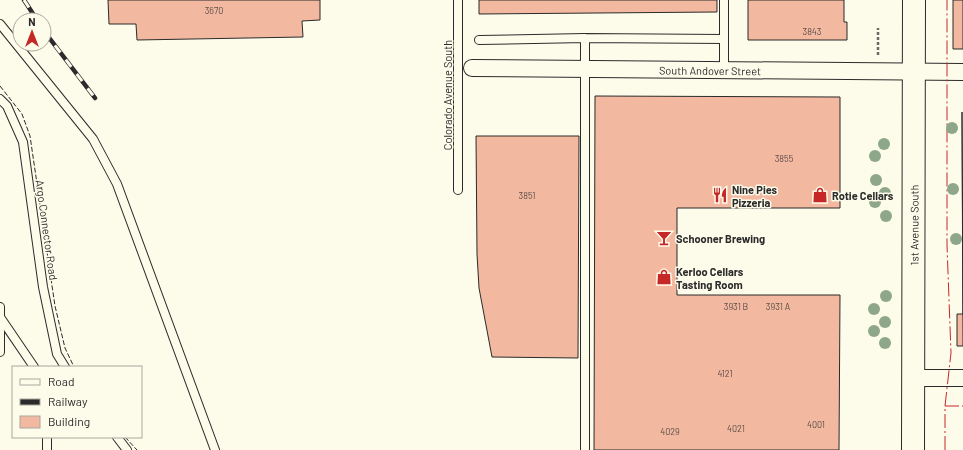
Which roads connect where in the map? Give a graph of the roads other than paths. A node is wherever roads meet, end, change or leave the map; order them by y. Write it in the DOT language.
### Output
graph roads {
  1 [pos="458,0"];
  2 [pos="724,0"];
  3 [pos="914,0"];
  4 [pos="0,24"];
  5 [pos="585,38"];
  6 [pos="724,39"];
  7 [pos="479,40"];
  8 [pos="465,68"];
  9 [pos="585,69"];
  10 [pos="724,70"];
  11 [pos="914,72"];
  12 [pos="963,72"];
  13 [pos="0,99"];
  14 [pos="458,190"];
  15 [pos="0,307"];
  16 [pos="0,317"];
  17 [pos="0,352"];
  18 [pos="33,366"];
  19 [pos="64,366"];
  20 [pos="913,378"];
  21 [pos="963,378"];
  22 [pos="47,438"];
  23 [pos="118,438"];
  24 [pos="47,450"];
  25 [pos="127,450"];
  26 [pos="215,450"];
  27 [pos="585,450"];
  28 [pos="913,450"];
  1 -- 8 [label="lane, Colorado Avenue South"];
  2 -- 6 [label="lane"];
  3 -- 11 [label="main road, 1st Avenue South"];
  4 -- 26 [label="lane"];
  5 -- 6 [label="lane"];
  5 -- 7 [label="lane"];
  5 -- 9 [label="lane"];
  6 -- 10 [label="lane"];
  8 -- 9 [label="street, South Andover Street"];
  8 -- 14 [label="lane, Colorado Avenue South"];
  9 -- 10 [label="street, South Andover Street"];
  9 -- 27 [label="lane"];
  10 -- 11 [label="street, South Andover Street"];
  11 -- 12 [label="street, South Andover Street"];
  11 -- 20 [label="main road, 1st Avenue South"];
  13 -- 19 [label="lane, Argo Connector Road"];
  15 -- 16 [label="lane"];
  16 -- 17 [label="lane"];
  16 -- 18 [label="lane"];
  20 -- 21 [label="street"];
  20 -- 28 [label="main road, 1st Avenue South"];
  22 -- 24 [label="lane"];
  23 -- 25 [label="lane"];
}
